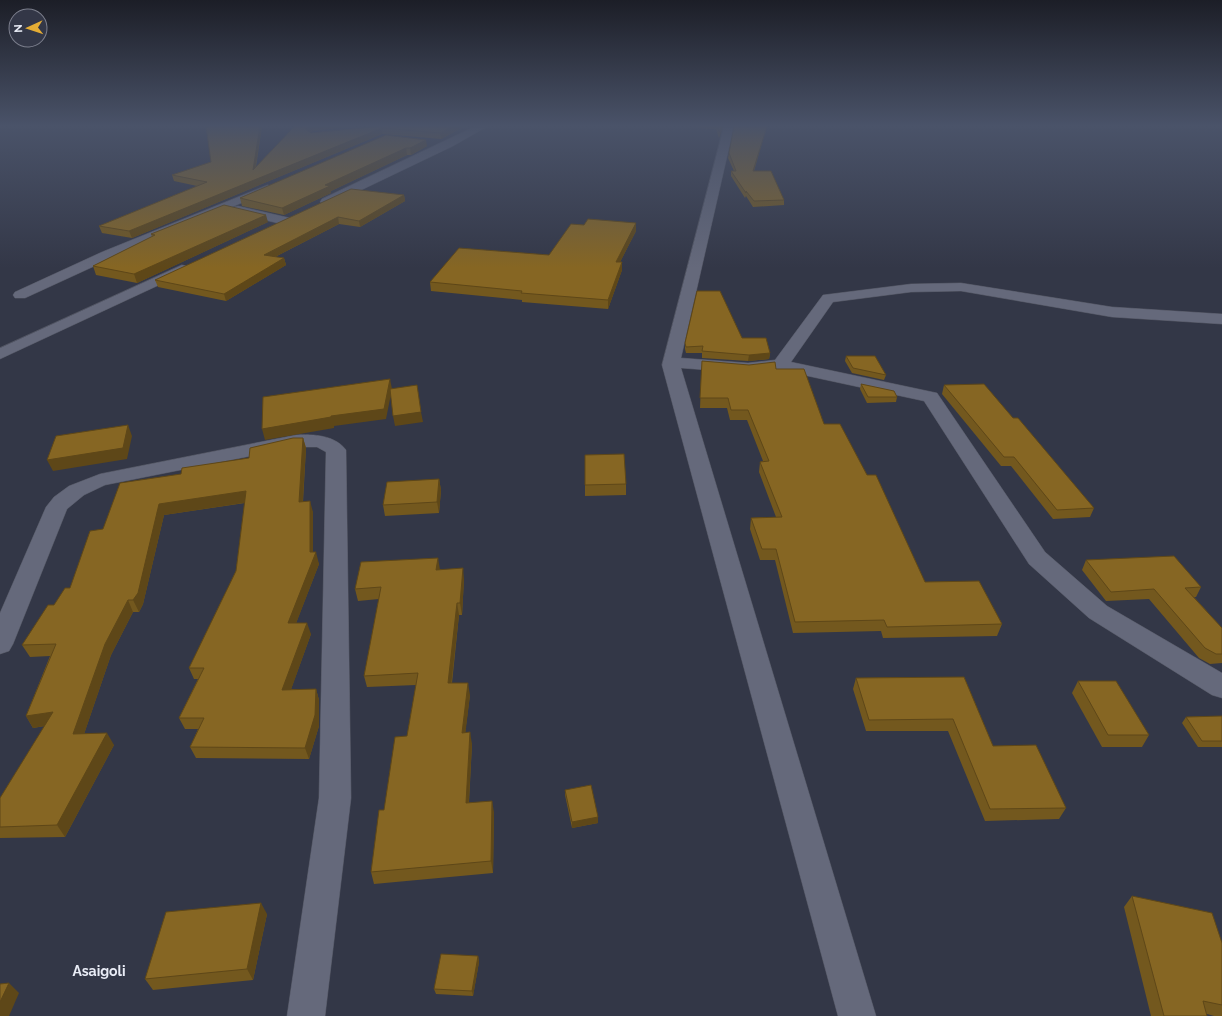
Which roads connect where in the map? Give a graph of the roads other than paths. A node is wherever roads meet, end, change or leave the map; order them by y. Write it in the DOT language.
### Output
graph roads {
  1 [pos="386,173"];
  2 [pos="718,173"];
  3 [pos="281,183"];
  4 [pos="225,207"];
  5 [pos="315,207"];
  6 [pos="300,214"];
  7 [pos="286,220"];
  8 [pos="265,230"];
  9 [pos="193,264"];
  10 [pos="20,295"];
  11 [pos="1222,319"];
  12 [pos="0,354"];
  13 [pos="672,362"];
  14 [pos="780,365"];
  15 [pos="0,644"];
  16 [pos="1222,687"];
  17 [pos="306,1016"];
  18 [pos="856,1016"];
  1 -- 5 [label="street"];
  2 -- 13 [label="street"];
  3 -- 4 [label="street"];
  4 -- 7 [label="street"];
  4 -- 10 [label="street"];
  6 -- 7 [label="street"];
  7 -- 8 [label="street"];
  9 -- 12 [label="street"];
  11 -- 14 [label="street"];
  13 -- 14 [label="street"];
  13 -- 18 [label="street"];
  14 -- 16 [label="street"];
  15 -- 17 [label="street"];
}
